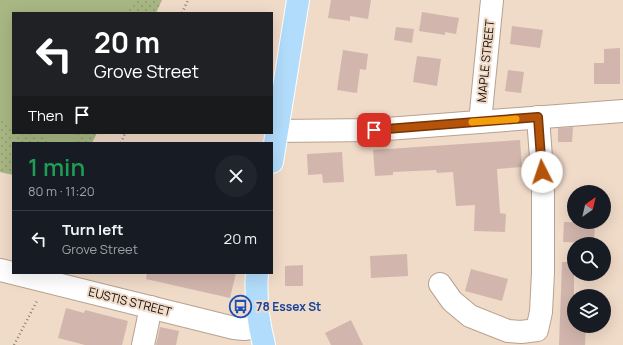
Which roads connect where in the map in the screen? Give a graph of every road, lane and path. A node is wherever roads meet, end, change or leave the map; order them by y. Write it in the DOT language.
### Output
graph roads {
  1 [pos="188,0"];
  2 [pos="298,0"];
  3 [pos="492,0"];
  4 [pos="182,12"];
  5 [pos="623,111"];
  6 [pos="538,117"];
  7 [pos="480,122"];
  8 [pos="276,131"];
  9 [pos="273,154"];
  10 [pos="0,271"];
  11 [pos="12,274"];
  12 [pos="13,274"];
  13 [pos="257,274"];
  14 [pos="47,282"];
  15 [pos="440,284"];
  16 [pos="151,307"];
  17 [pos="262,336"];
  18 [pos="14,345"];
  19 [pos="143,345"];
  1 -- 4 [label="path"];
  2 -- 8 [label="main road"];
  3 -- 7 [label="street, MAPLE STREET"];
  5 -- 6 [label="street"];
  6 -- 7 [label="street"];
  6 -- 15 [label="street"];
  7 -- 8 [label="street"];
  8 -- 9 [label="main road"];
  10 -- 11 [label="street, EUSTIS STREET"];
  12 -- 14 [label="street, EUSTIS STREET"];
  13 -- 17 [label="main road"];
  14 -- 16 [label="street, EUSTIS STREET"];
  14 -- 18 [label="path"];
  16 -- 17 [label="street, EUSTIS STREET"];
  16 -- 19 [label="street"];
}
